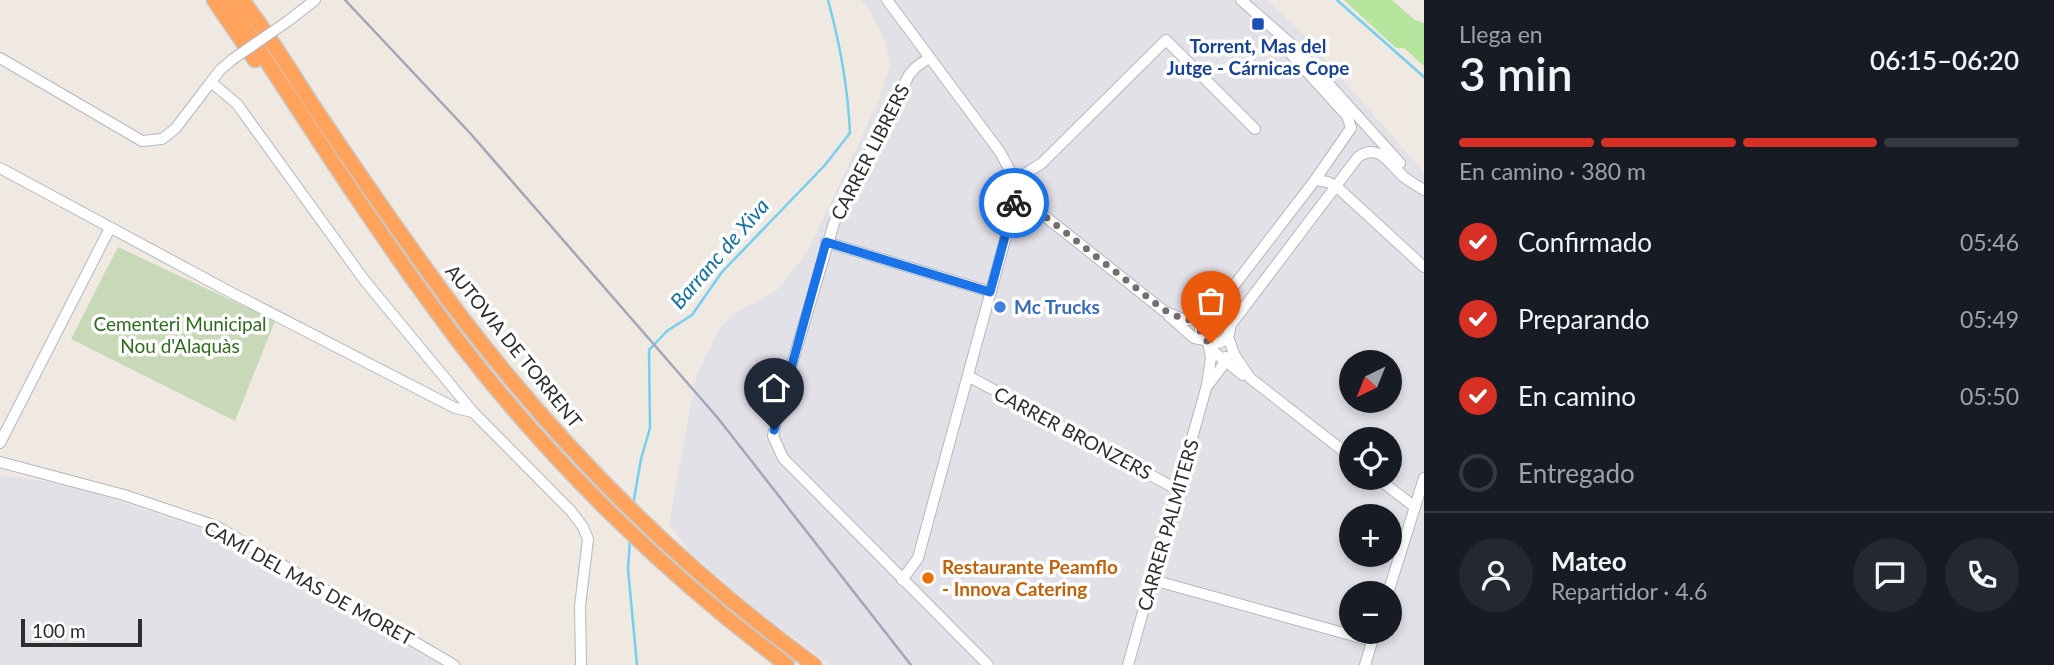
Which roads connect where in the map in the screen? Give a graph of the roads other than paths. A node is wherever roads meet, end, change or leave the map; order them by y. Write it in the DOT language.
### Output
graph roads {
  1 [pos="214,0"];
  2 [pos="225,0"];
  3 [pos="242,0"];
  4 [pos="253,0"];
  5 [pos="887,0"];
  6 [pos="1241,0"];
  7 [pos="314,2"];
  8 [pos="1279,33"];
  9 [pos="0,58"];
  10 [pos="929,58"];
  11 [pos="211,82"];
  12 [pos="1255,129"];
  13 [pos="0,168"];
  14 [pos="1015,180"];
  15 [pos="1315,180"];
  16 [pos="1336,187"];
  17 [pos="1424,190"];
  18 [pos="1018,192"];
  19 [pos="110,228"];
  20 [pos="826,242"];
  21 [pos="421,263"];
  22 [pos="1424,267"];
  23 [pos="990,292"];
  24 [pos="1164,310"];
  25 [pos="1213,313"];
  26 [pos="1202,319"];
  27 [pos="1230,326"];
  28 [pos="1229,341"];
  29 [pos="1208,342"];
  30 [pos="461,344"];
  31 [pos="1224,361"];
  32 [pos="1237,371"];
  33 [pos="1217,375"];
  34 [pos="968,376"];
  35 [pos="1250,378"];
  36 [pos="1207,385"];
  37 [pos="473,412"];
  38 [pos="0,443"];
  39 [pos="1339,448"];
  40 [pos="0,462"];
  41 [pos="1424,478"];
  42 [pos="1178,490"];
  43 [pos="1393,490"];
  44 [pos="1415,507"];
  45 [pos="902,580"];
  46 [pos="1153,580"];
  47 [pos="1392,581"];
  48 [pos="1339,627"];
  49 [pos="1372,644"];
  50 [pos="454,665"];
  51 [pos="581,665"];
  52 [pos="788,665"];
  53 [pos="814,665"];
  54 [pos="988,665"];
  55 [pos="1128,665"];
  56 [pos="1365,665"];
  1 -- 30 [label="highway"];
  2 -- 30 [label="highway, AUTOVIA DE TORRENT"];
  3 -- 21 [label="highway, AUTOVIA DE TORRENT"];
  4 -- 21 [label="highway"];
  5 -- 10 [label="street"];
  6 -- 8 [label="street"];
  7 -- 11 [label="street, bridge"];
  8 -- 15 [label="street"];
  8 -- 17 [label="street"];
  9 -- 11 [label="street"];
  10 -- 14 [label="street"];
  10 -- 20 [label="street, CARRER LIBRERS"];
  11 -- 37 [label="street"];
  12 -- 14 [label="street"];
  13 -- 19 [label="street"];
  14 -- 18 [label="street"];
  15 -- 16 [label="street"];
  15 -- 25 [label="street"];
  16 -- 17 [label="street"];
  16 -- 22 [label="street"];
  16 -- 27 [label="street"];
  18 -- 23 [label="street"];
  18 -- 24 [label="street"];
  19 -- 37 [label="street"];
  19 -- 38 [label="street"];
  20 -- 23 [label="street"];
  20 -- 45 [label="street, CARRER LIBRERS"];
  21 -- 53 [label="highway, AUTOVIA DE TORRENT"];
  23 -- 34 [label="street"];
  24 -- 26 [label="street"];
  24 -- 29 [label="street"];
  25 -- 26 [label="street"];
  25 -- 27 [label="street"];
  26 -- 29 [label="street"];
  27 -- 28 [label="street"];
  28 -- 29 [label="street"];
  28 -- 31 [label="street, CARRER PALMITERS"];
  28 -- 35 [label="street"];
  29 -- 31 [label="street"];
  29 -- 36 [label="street, CARRER PALMITERS"];
  30 -- 52 [label="highway, AUTOVIA DE TORRENT"];
  31 -- 32 [label="street"];
  31 -- 33 [label="street, CARRER PALMITERS"];
  32 -- 33 [label="street"];
  32 -- 35 [label="street"];
  33 -- 36 [label="street, CARRER PALMITERS"];
  34 -- 42 [label="street, CARRER BRONZERS"];
  34 -- 45 [label="street"];
  35 -- 39 [label="street"];
  36 -- 42 [label="street, CARRER PALMITERS"];
  37 -- 51 [label="street"];
  40 -- 50 [label="street, CAMÍ DEL MAS DE MORET"];
  41 -- 44 [label="street"];
  42 -- 46 [label="street, CARRER PALMITERS"];
  43 -- 44 [label="street"];
  44 -- 47 [label="street"];
  45 -- 54 [label="street, CARRER LIBRERS"];
  46 -- 48 [label="street"];
  46 -- 55 [label="street, CARRER PALMITERS"];
  49 -- 56 [label="street"];
}
